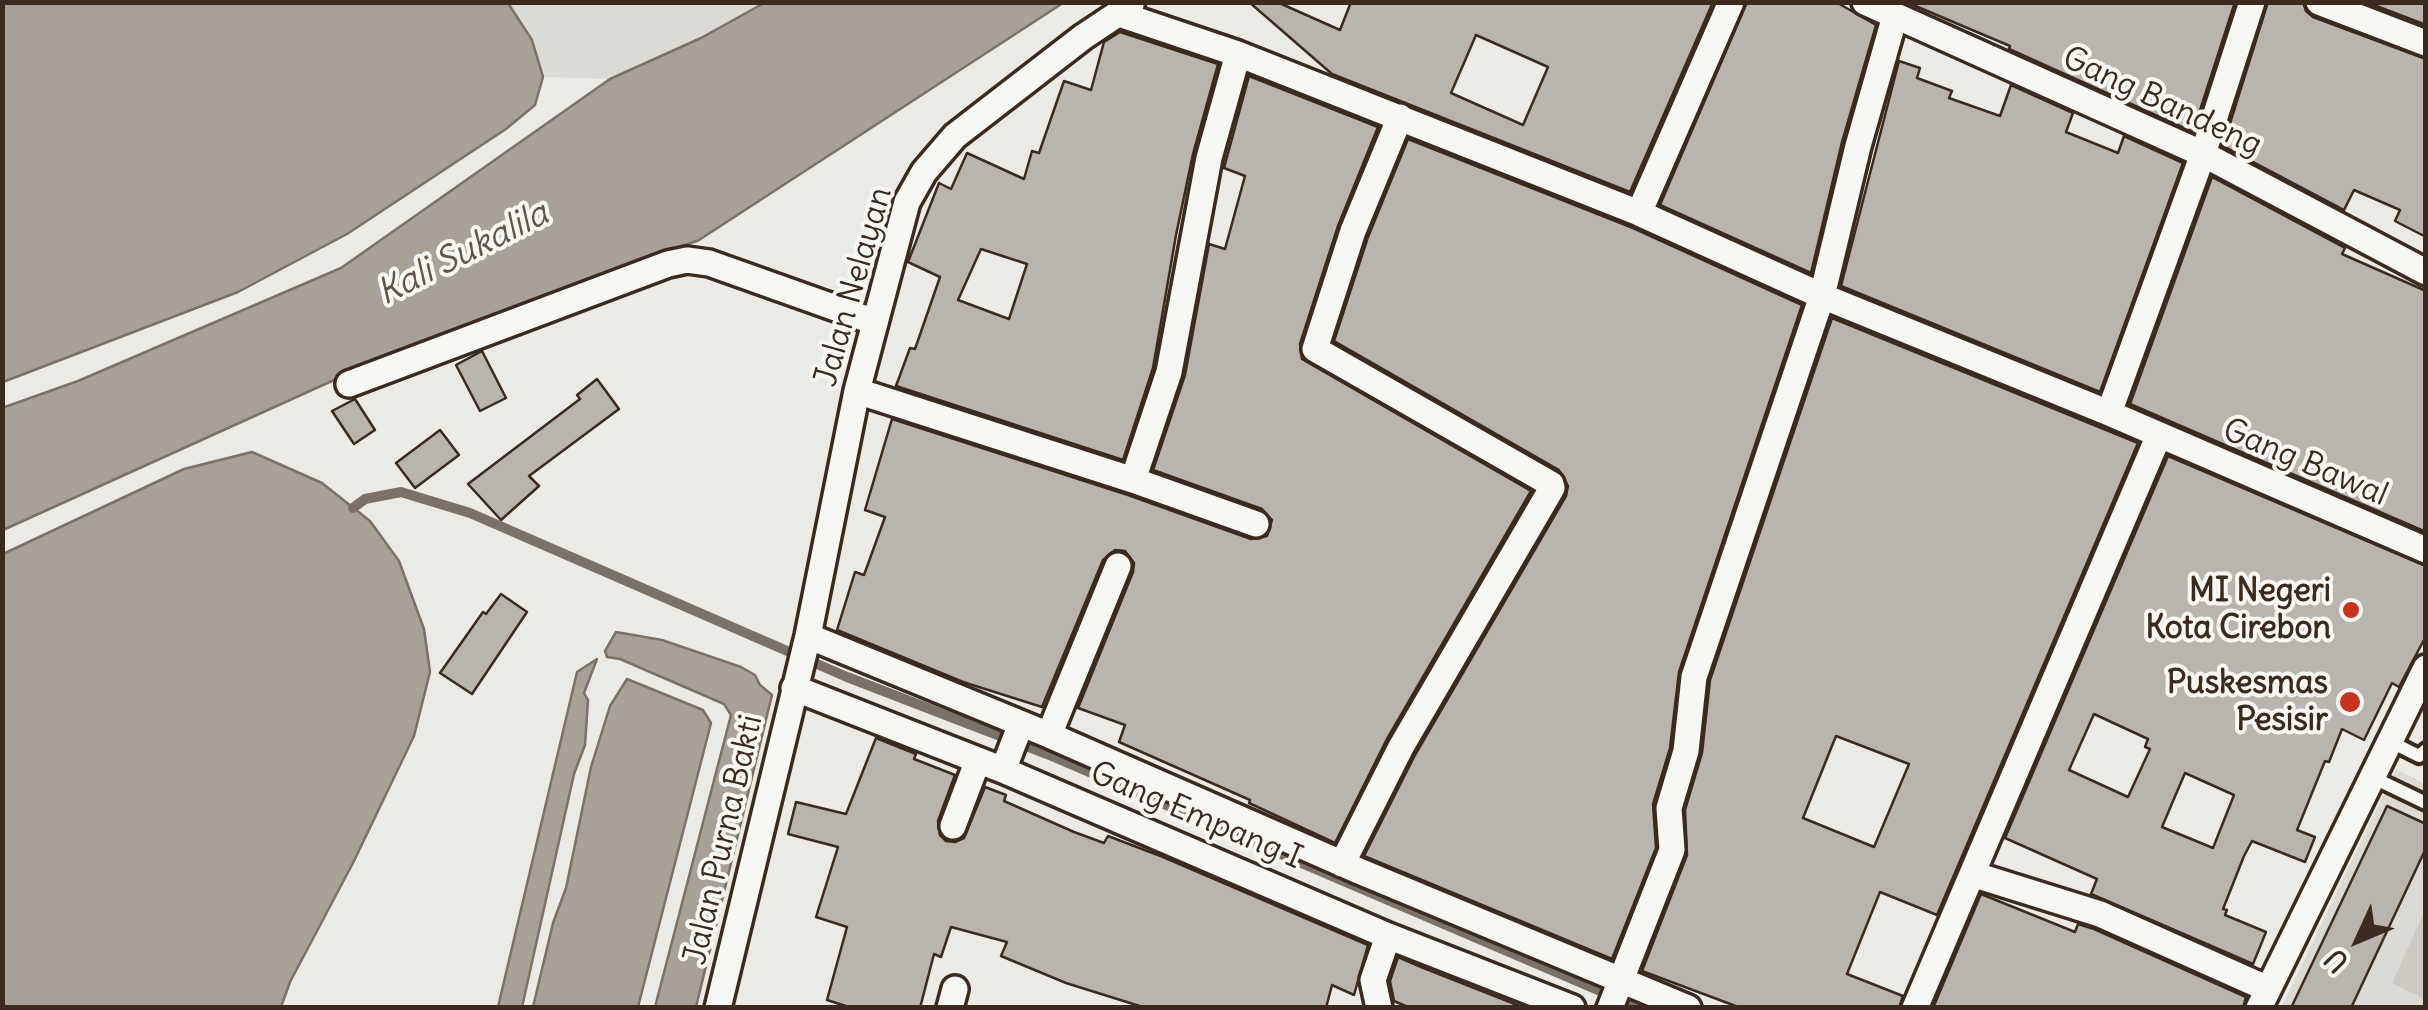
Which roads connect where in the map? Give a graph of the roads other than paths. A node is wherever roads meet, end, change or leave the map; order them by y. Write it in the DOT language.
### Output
graph roads {
  1 [pos="1731,2"];
  2 [pos="1865,2"];
  3 [pos="2252,2"];
  4 [pos="2319,2"];
  5 [pos="1127,8"];
  6 [pos="1895,16"];
  7 [pos="2426,43"];
  8 [pos="1238,54"];
  9 [pos="1400,117"];
  10 [pos="2203,154"];
  11 [pos="1639,213"];
  12 [pos="2426,272"];
  13 [pos="1822,296"];
  14 [pos="875,322"];
  15 [pos="349,384"];
  16 [pos="857,391"];
  17 [pos="2109,413"];
  18 [pos="2159,436"];
  19 [pos="1133,480"];
  20 [pos="1256,524"];
  21 [pos="2426,550"];
  22 [pos="1118,566"];
  23 [pos="807,640"];
  24 [pos="2426,668"];
  25 [pos="795,684"];
  26 [pos="1018,731"];
  27 [pos="1050,736"];
  28 [pos="2391,742"];
  29 [pos="2426,750"];
  30 [pos="978,760"];
  31 [pos="1004,768"];
  32 [pos="2374,778"];
  33 [pos="2426,803"];
  34 [pos="953,826"];
  35 [pos="1353,872"];
  36 [pos="1972,874"];
  37 [pos="1346,911"];
  38 [pos="1388,936"];
  39 [pos="1617,990"];
  40 [pos="2264,998"];
  41 [pos="718,1008"];
  42 [pos="1379,1008"];
  43 [pos="1572,1008"];
  44 [pos="1688,1008"];
  45 [pos="1915,1008"];
  1 -- 11 [label="street"];
  2 -- 6 [label="street, Gang Bandeng"];
  3 -- 10 [label="street"];
  4 -- 7 [label="street"];
  5 -- 8 [label="street, Gang Bawal"];
  5 -- 14 [label="street, Jalan Nelayan"];
  6 -- 10 [label="street, Gang Bandeng"];
  6 -- 13 [label="street"];
  8 -- 9 [label="street, Gang Bawal"];
  8 -- 19 [label="street"];
  9 -- 11 [label="street, Gang Bawal"];
  9 -- 35 [label="street"];
  10 -- 12 [label="street, Gang Bandeng"];
  10 -- 17 [label="street"];
  11 -- 13 [label="street, Gang Bawal"];
  13 -- 17 [label="street, Gang Bawal"];
  13 -- 39 [label="street"];
  14 -- 15 [label="street"];
  14 -- 16 [label="street, Jalan Nelayan"];
  16 -- 19 [label="street"];
  16 -- 23 [label="street, Jalan Nelayan"];
  17 -- 18 [label="street, Gang Bawal"];
  18 -- 21 [label="street, Gang Bawal"];
  18 -- 36 [label="street"];
  19 -- 20 [label="street"];
  22 -- 27 [label="street"];
  23 -- 25 [label="street, Jalan Nelayan"];
  23 -- 26 [label="street"];
  24 -- 28 [label="street"];
  25 -- 30 [label="street, Gang Empang I"];
  25 -- 41 [label="street, Jalan Purna Bakti"];
  26 -- 27 [label="street"];
  26 -- 31 [label="street"];
  27 -- 35 [label="street"];
  28 -- 29 [label="lane"];
  28 -- 32 [label="street"];
  30 -- 31 [label="street, Gang Empang I"];
  30 -- 34 [label="street"];
  31 -- 37 [label="street, Gang Empang I"];
  32 -- 33 [label="lane"];
  32 -- 40 [label="street"];
  35 -- 37 [label="street"];
  35 -- 39 [label="street"];
  36 -- 40 [label="street"];
  36 -- 45 [label="street"];
  37 -- 38 [label="street, Gang Empang I"];
  38 -- 42 [label="street"];
  38 -- 43 [label="street, Gang Empang I"];
  39 -- 44 [label="street"];
}
